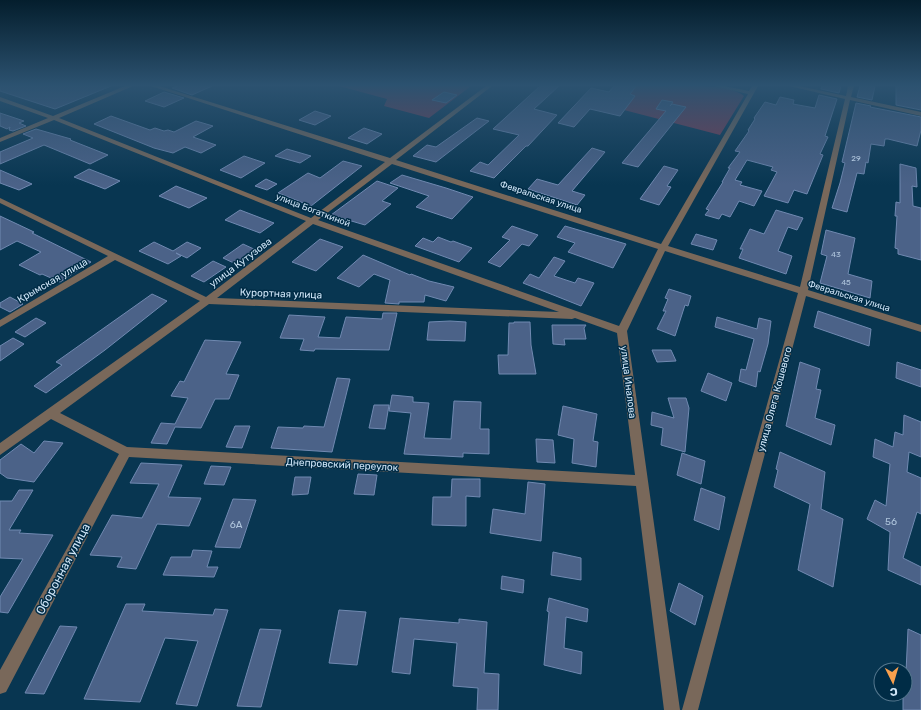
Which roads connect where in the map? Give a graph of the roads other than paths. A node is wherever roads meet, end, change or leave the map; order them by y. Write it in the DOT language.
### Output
graph roads {
  1 [pos="50,119"];
  2 [pos="56,119"];
  3 [pos="261,119"];
  4 [pos="446,119"];
  5 [pos="735,119"];
  6 [pos="842,119"];
  7 [pos="0,140"];
  8 [pos="392,160"];
  9 [pos="0,200"];
  10 [pos="312,221"];
  11 [pos="662,247"];
  12 [pos="115,256"];
  13 [pos="803,292"];
  14 [pos="207,301"];
  15 [pos="583,316"];
  16 [pos="0,324"];
  17 [pos="921,329"];
  18 [pos="622,331"];
  19 [pos="50,413"];
  20 [pos="0,450"];
  21 [pos="126,452"];
  22 [pos="642,481"];
  23 [pos="0,686"];
  24 [pos="672,710"];
  25 [pos="690,710"];
  1 -- 7 [label="street"];
  2 -- 10 [label="street, улица Богаткиной"];
  3 -- 8 [label="street, Февральская улица"];
  4 -- 8 [label="street, улица Кутузова"];
  5 -- 11 [label="street, улица Иналова"];
  6 -- 13 [label="street, улица Олега Кошевого"];
  8 -- 10 [label="street, улица Кутузова"];
  8 -- 11 [label="street, Февральская улица"];
  9 -- 12 [label="street, Курортная улица"];
  10 -- 14 [label="street, улица Кутузова"];
  10 -- 15 [label="street, улица Богаткиной"];
  11 -- 13 [label="street, Февральская улица"];
  11 -- 18 [label="street, улица Иналова"];
  12 -- 14 [label="street, Курортная улица"];
  12 -- 16 [label="street, Крымская улица"];
  13 -- 17 [label="street, Февральская улица"];
  13 -- 25 [label="street, улица Олега Кошевого"];
  14 -- 15 [label="street, Курортная улица"];
  14 -- 19 [label="street, улица Кутузова"];
  15 -- 18 [label="street, улица Богаткиной"];
  18 -- 22 [label="street, улица Иналова"];
  19 -- 20 [label="street, улица Кутузова"];
  19 -- 21 [label="street, Днепровский переулок"];
  21 -- 22 [label="street, Днепровский переулок"];
  21 -- 23 [label="street, Оборонная улица"];
  22 -- 24 [label="street, улица Иналова"];
}
